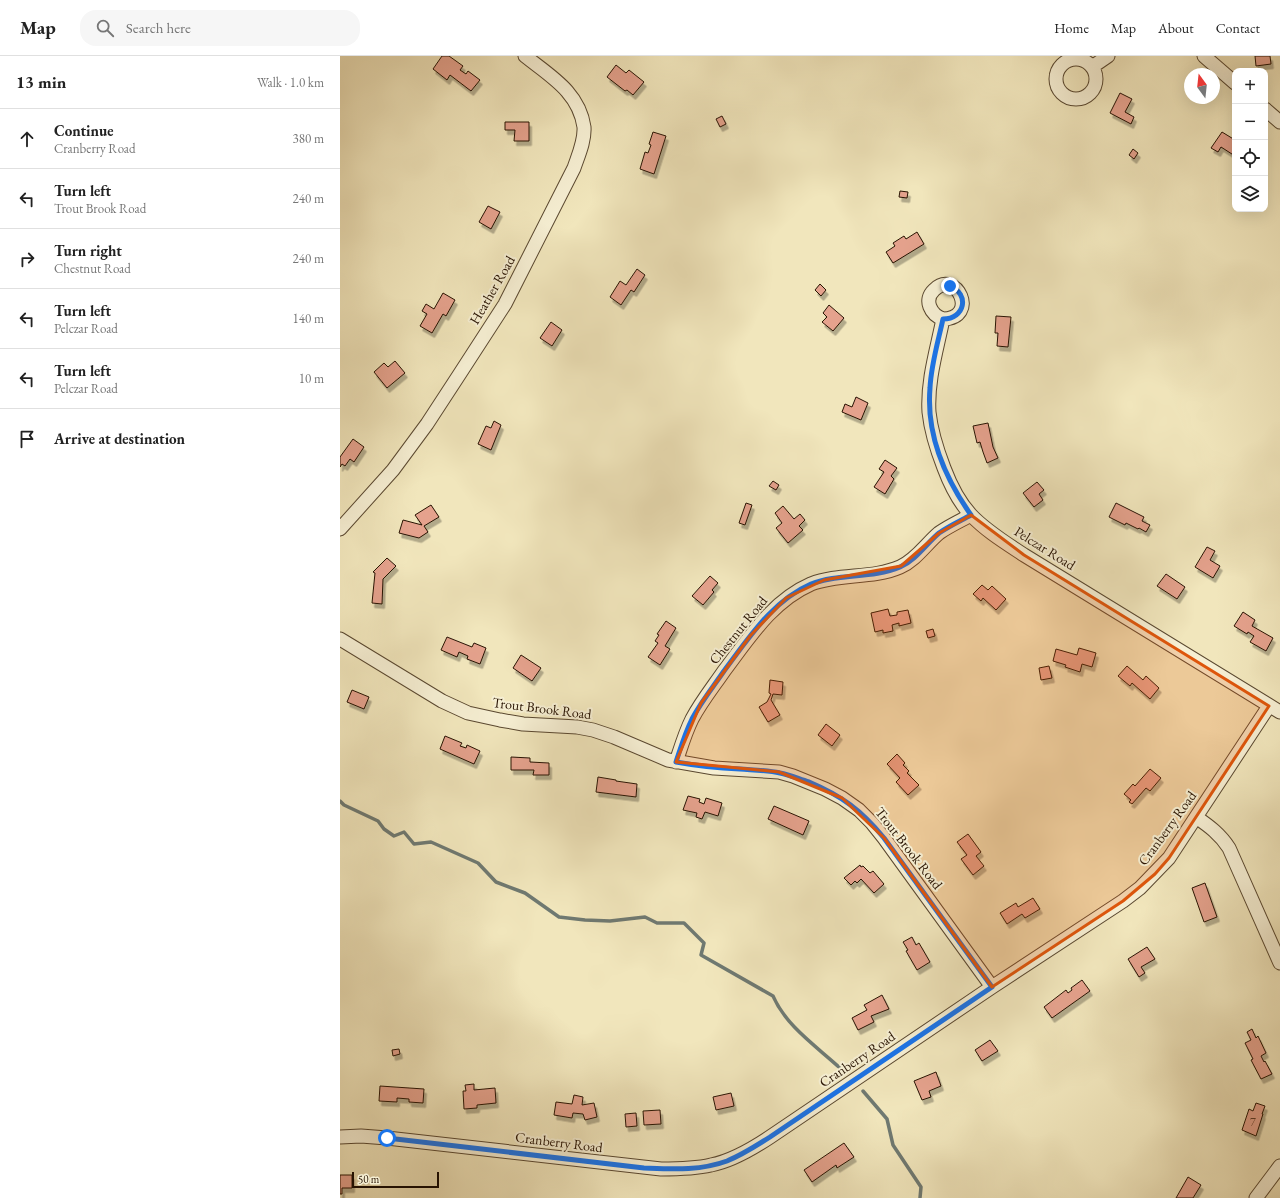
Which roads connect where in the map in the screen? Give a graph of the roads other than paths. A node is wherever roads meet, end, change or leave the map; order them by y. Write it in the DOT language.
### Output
graph roads {
  1 [pos="525,56"];
  2 [pos="1108,56"];
  3 [pos="1204,56"];
  4 [pos="1092,67"];
  5 [pos="1232,80"];
  6 [pos="1268,112"];
  7 [pos="1280,122"];
  8 [pos="943,319"];
  9 [pos="971,515"];
  10 [pos="340,528"];
  11 [pos="340,639"];
  12 [pos="1274,709"];
  13 [pos="676,762"];
  14 [pos="1196,817"];
  15 [pos="1280,963"];
  16 [pos="992,987"];
  17 [pos="340,1137"];
  18 [pos="1280,1166"];
  19 [pos="1256,1198"];
  1 -- 10 [label="street, Heather Road"];
  2 -- 4 [label="street"];
  3 -- 5 [label="street"];
  6 -- 7 [label="street"];
  8 -- 9 [label="street, Pelczar Road"];
  9 -- 12 [label="street, Pelczar Road"];
  9 -- 13 [label="street, Chestnut Road"];
  11 -- 13 [label="street, Trout Brook Road"];
  12 -- 14 [label="street, Cranberry Road"];
  13 -- 16 [label="street, Trout Brook Road"];
  14 -- 15 [label="street"];
  14 -- 16 [label="street, Cranberry Road"];
  16 -- 17 [label="street, Cranberry Road"];
  18 -- 19 [label="street"];
}
